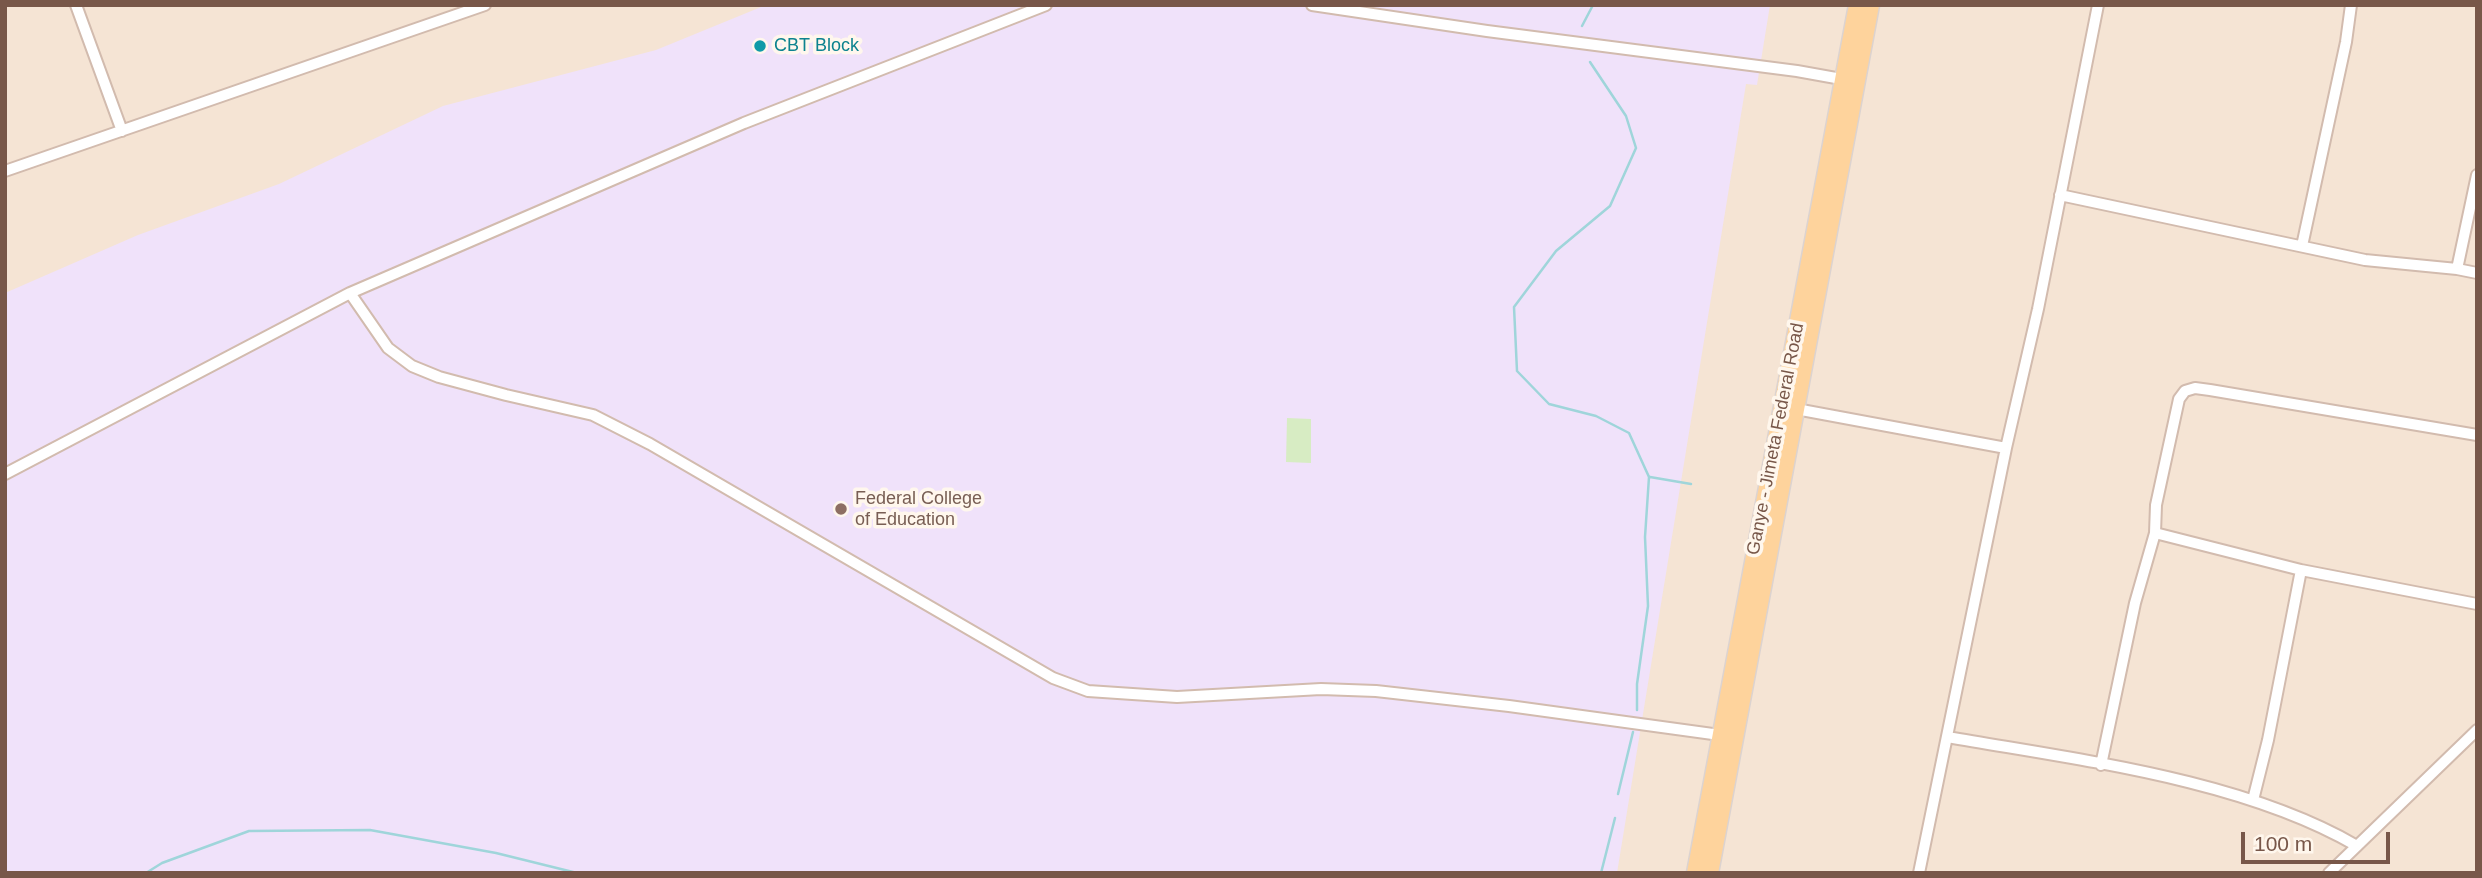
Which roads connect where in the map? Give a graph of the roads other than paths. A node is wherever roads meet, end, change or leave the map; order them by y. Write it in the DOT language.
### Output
graph roads {
  1 [pos="76,5"];
  2 [pos="485,5"];
  3 [pos="1046,5"];
  4 [pos="1312,5"];
  5 [pos="1857,5"];
  6 [pos="1871,5"];
  7 [pos="2098,5"];
  8 [pos="2352,6"];
  9 [pos="1850,80"];
  10 [pos="122,131"];
  11 [pos="5,172"];
  12 [pos="2477,176"];
  13 [pos="2060,195"];
  14 [pos="2302,247"];
  15 [pos="2457,269"];
  16 [pos="2477,273"];
  17 [pos="350,293"];
  18 [pos="1796,409"];
  19 [pos="2477,435"];
  20 [pos="2006,448"];
  21 [pos="5,474"];
  22 [pos="2155,533"];
  23 [pos="2301,570"];
  24 [pos="2477,604"];
  25 [pos="2477,730"];
  26 [pos="1720,735"];
  27 [pos="1948,737"];
  28 [pos="2101,765"];
  29 [pos="2253,800"];
  30 [pos="2357,846"];
  31 [pos="1695,873"];
  32 [pos="1710,873"];
  33 [pos="1919,873"];
  34 [pos="2329,873"];
  1 -- 10 [label="street"];
  2 -- 10 [label="street"];
  3 -- 17 [label="street"];
  4 -- 9 [label="street"];
  5 -- 9 [label="main road, Ganye - Jimeta Federal Road"];
  6 -- 9 [label="main road, Ganye - Jimeta Federal Road"];
  7 -- 13 [label="street"];
  8 -- 14 [label="street"];
  9 -- 18 [label="main road, Ganye - Jimeta Federal Road"];
  9 -- 26 [label="main road, Ganye - Jimeta Federal Road"];
  10 -- 11 [label="street"];
  12 -- 15 [label="street"];
  13 -- 14 [label="street"];
  13 -- 20 [label="street"];
  14 -- 15 [label="street"];
  15 -- 16 [label="street"];
  17 -- 21 [label="street"];
  17 -- 26 [label="street"];
  18 -- 20 [label="street"];
  18 -- 32 [label="main road, Ganye - Jimeta Federal Road"];
  19 -- 22 [label="street"];
  20 -- 27 [label="street"];
  22 -- 23 [label="street"];
  22 -- 28 [label="street"];
  23 -- 24 [label="street"];
  23 -- 29 [label="street"];
  25 -- 30 [label="street"];
  26 -- 31 [label="main road, Ganye - Jimeta Federal Road"];
  27 -- 28 [label="street"];
  27 -- 33 [label="street"];
  28 -- 29 [label="street"];
  29 -- 30 [label="street"];
  30 -- 34 [label="street"];
}
